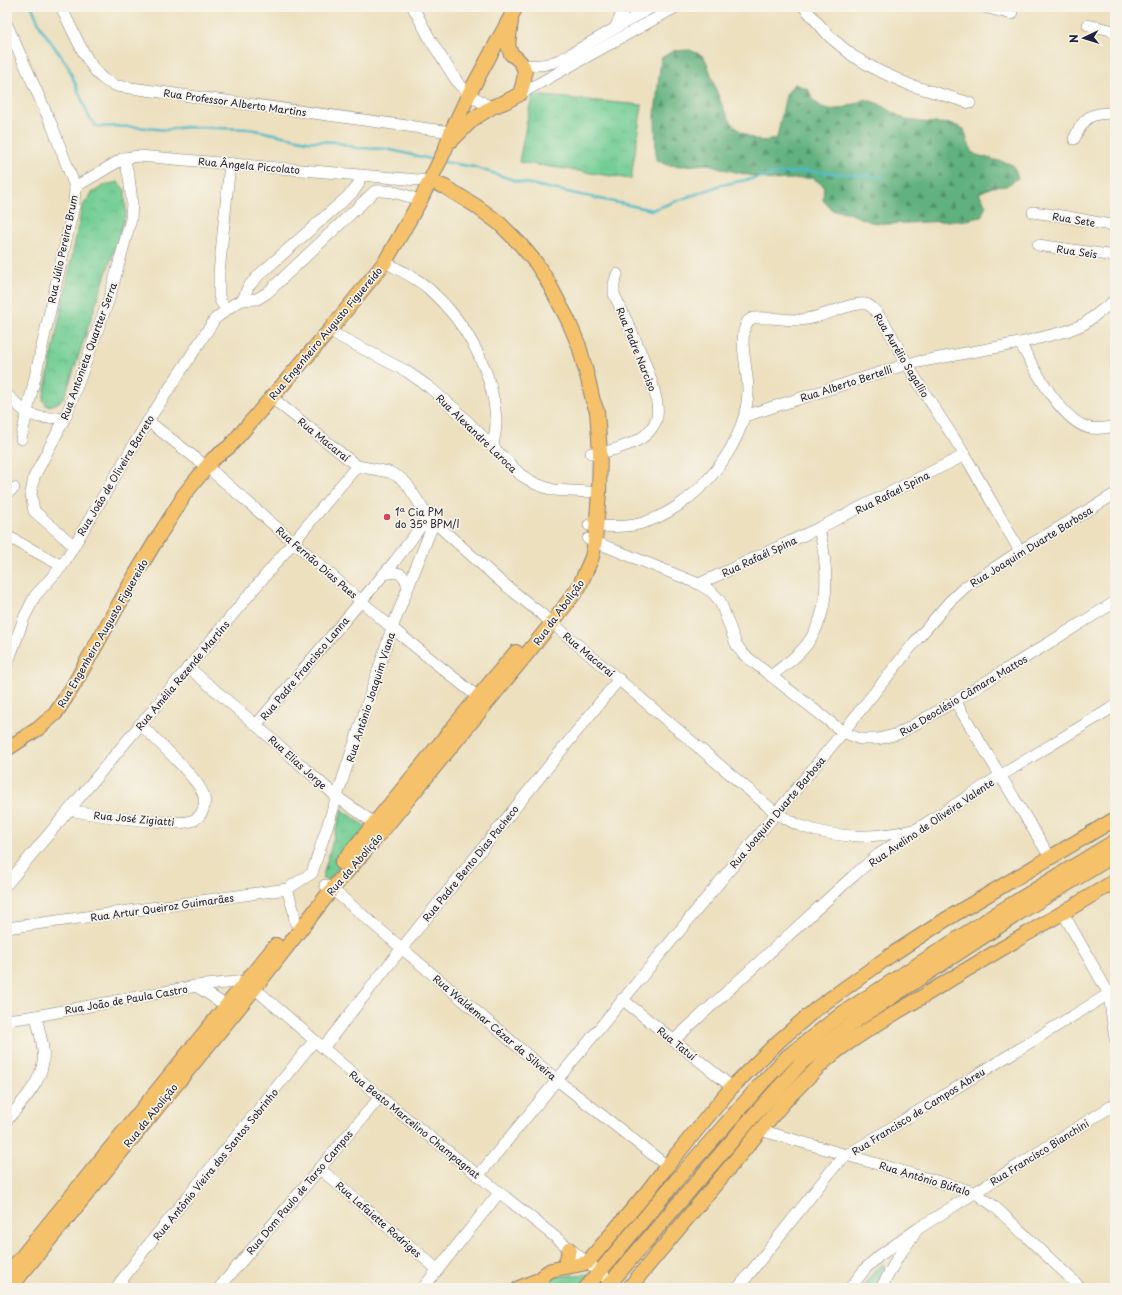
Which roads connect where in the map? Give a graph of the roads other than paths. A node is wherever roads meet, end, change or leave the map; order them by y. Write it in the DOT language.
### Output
graph roads {
  1 [pos="61,7"];
  2 [pos="413,7"];
  3 [pos="625,7"];
  4 [pos="652,7"];
  5 [pos="676,7"];
  6 [pos="804,7"];
  7 [pos="984,7"];
  8 [pos="514,10"];
  9 [pos="1012,14"];
  10 [pos="7,25"];
  11 [pos="1088,25"];
  12 [pos="615,28"];
  13 [pos="1115,31"];
  14 [pos="489,54"];
  15 [pos="511,54"];
  16 [pos="524,65"];
  17 [pos="469,94"];
  18 [pos="520,94"];
  19 [pos="970,103"];
  20 [pos="492,107"];
  21 [pos="1115,113"];
  22 [pos="1074,140"];
  23 [pos="448,142"];
  24 [pos="124,158"];
  25 [pos="230,163"];
  26 [pos="360,176"];
  27 [pos="433,176"];
  28 [pos="387,178"];
  29 [pos="75,187"];
  30 [pos="375,192"];
  31 [pos="420,201"];
  32 [pos="1033,212"];
  33 [pos="1115,226"];
  34 [pos="1038,246"];
  35 [pos="1115,256"];
  36 [pos="384,262"];
  37 [pos="617,274"];
  38 [pos="244,300"];
  39 [pos="1115,300"];
  40 [pos="226,309"];
  41 [pos="329,331"];
  42 [pos="1020,343"];
  43 [pos="907,364"];
  44 [pos="7,395"];
  45 [pos="271,397"];
  46 [pos="27,412"];
  47 [pos="66,416"];
  48 [pos="745,416"];
  49 [pos="148,421"];
  50 [pos="1115,426"];
  51 [pos="21,439"];
  52 [pos="493,446"];
  53 [pos="595,453"];
  54 [pos="964,455"];
  55 [pos="357,466"];
  56 [pos="209,469"];
  57 [pos="589,492"];
  58 [pos="1115,494"];
  59 [pos="431,520"];
  60 [pos="593,526"];
  61 [pos="818,528"];
  62 [pos="7,536"];
  63 [pos="592,541"];
  64 [pos="293,542"];
  65 [pos="73,545"];
  66 [pos="1020,551"];
  67 [pos="62,566"];
  68 [pos="384,574"];
  69 [pos="699,584"];
  70 [pos="408,588"];
  71 [pos="361,600"];
  72 [pos="1115,602"];
  73 [pos="548,620"];
  74 [pos="392,628"];
  75 [pos="7,665"];
  76 [pos="188,667"];
  77 [pos="771,676"];
  78 [pos="619,679"];
  79 [pos="482,700"];
  80 [pos="955,701"];
  81 [pos="1115,706"];
  82 [pos="140,724"];
  83 [pos="256,725"];
  84 [pos="843,732"];
  85 [pos="7,749"];
  86 [pos="1000,776"];
  87 [pos="337,797"];
  88 [pos="70,810"];
  89 [pos="776,813"];
  90 [pos="1115,819"];
  91 [pos="374,823"];
  92 [pos="917,829"];
  93 [pos="1115,842"];
  94 [pos="1115,855"];
  95 [pos="1050,857"];
  96 [pos="312,873"];
  97 [pos="1115,881"];
  98 [pos="7,884"];
  99 [pos="329,887"];
  100 [pos="288,889"];
  101 [pos="1063,913"];
  102 [pos="296,922"];
  103 [pos="7,928"];
  104 [pos="402,948"];
  105 [pos="250,985"];
  106 [pos="196,986"];
  107 [pos="1112,992"];
  108 [pos="622,999"];
  109 [pos="231,1008"];
  110 [pos="36,1016"];
  111 [pos="7,1020"];
  112 [pos="1115,1039"];
  113 [pos="673,1041"];
  114 [pos="318,1044"];
  115 [pos="557,1080"];
  116 [pos="732,1087"];
  117 [pos="380,1097"];
  118 [pos="1115,1104"];
  119 [pos="7,1120"];
  120 [pos="760,1130"];
  121 [pos="847,1155"];
  122 [pos="667,1166"];
  123 [pos="319,1168"];
  124 [pos="478,1176"];
  125 [pos="974,1192"];
  126 [pos="499,1193"];
  127 [pos="919,1228"];
  128 [pos="569,1249"];
  129 [pos="587,1263"];
  130 [pos="564,1267"];
  131 [pos="438,1270"];
  132 [pos="599,1272"];
  133 [pos="7,1275"];
  134 [pos="541,1283"];
  135 [pos="612,1286"];
  136 [pos="1076,1286"];
  137 [pos="10,1288"];
  138 [pos="116,1288"];
  139 [pos="219,1288"];
  140 [pos="423,1288"];
  141 [pos="519,1288"];
  142 [pos="586,1288"];
  143 [pos="629,1288"];
  144 [pos="738,1288"];
  145 [pos="850,1288"];
  146 [pos="880,1288"];
  1 -- 23 [label="street, Rua Professor Alberto Martins"];
  2 -- 17 [label="street"];
  3 -- 12 [label="street"];
  4 -- 12 [label="street"];
  5 -- 18 [label="street"];
  6 -- 19 [label="street"];
  7 -- 9 [label="street"];
  8 -- 14 [label="main road"];
  8 -- 15 [label="main road"];
  10 -- 29 [label="street, Rua Júlio Pereira Brum"];
  11 -- 13 [label="street"];
  12 -- 16 [label="street"];
  14 -- 15 [label="main road"];
  14 -- 17 [label="main road"];
  15 -- 16 [label="main road"];
  16 -- 18 [label="main road"];
  17 -- 20 [label="street"];
  17 -- 23 [label="main road, Rua Engenheiro Augusto Figuereido"];
  18 -- 20 [label="main road"];
  20 -- 23 [label="main road"];
  21 -- 22 [label="street"];
  23 -- 27 [label="main road, Rua Engenheiro Augusto Figuereido"];
  24 -- 25 [label="street, Rua Ângela Piccolato"];
  24 -- 29 [label="street, Rua Ângela Piccolato"];
  24 -- 47 [label="street, Rua Antonieta Quartter Serra"];
  25 -- 26 [label="street, Rua Ângela Piccolato"];
  25 -- 40 [label="street"];
  26 -- 28 [label="street, Rua Ângela Piccolato"];
  26 -- 38 [label="street"];
  27 -- 28 [label="street, Rua Ângela Piccolato"];
  27 -- 31 [label="main road, Rua Engenheiro Augusto Figuereido"];
  27 -- 53 [label="main road, Rua da Abolição"];
  28 -- 30 [label="street, Rua João de Oliveira Barreto"];
  29 -- 46 [label="street, Rua Júlio Pereira Brum"];
  30 -- 31 [label="street"];
  30 -- 38 [label="street, Rua João de Oliveira Barreto"];
  31 -- 36 [label="main road, Rua Engenheiro Augusto Figuereido"];
  32 -- 33 [label="street, Rua Sete"];
  34 -- 35 [label="street, Rua Seis"];
  36 -- 41 [label="main road, Rua Engenheiro Augusto Figuereido"];
  36 -- 52 [label="street"];
  37 -- 53 [label="street, Rua Padre Narciso"];
  38 -- 40 [label="street, Rua João de Oliveira Barreto"];
  39 -- 42 [label="street, Rua Alberto Bertelli"];
  40 -- 49 [label="street, Rua João de Oliveira Barreto"];
  41 -- 45 [label="main road, Rua Engenheiro Augusto Figuereido"];
  41 -- 52 [label="street, Rua Alexandre Laroca"];
  42 -- 43 [label="street, Rua Alberto Bertelli"];
  42 -- 50 [label="street"];
  43 -- 48 [label="street, Rua Alberto Bertelli"];
  43 -- 48 [label="street, Rua Aurélio Sagallio"];
  43 -- 54 [label="street, Rua Aurélio Sagallio"];
  44 -- 46 [label="street"];
  45 -- 55 [label="street, Rua Macaraí"];
  45 -- 56 [label="main road, Rua Engenheiro Augusto Figuereido"];
  46 -- 47 [label="street"];
  46 -- 51 [label="street, Rua Júlio Pereira Brum"];
  47 -- 65 [label="street, Rua Antonieta Quartter Serra"];
  48 -- 60 [label="street"];
  49 -- 56 [label="street, Rua Fernão Dias Paes"];
  49 -- 65 [label="street, Rua João de Oliveira Barreto"];
  52 -- 57 [label="street, Rua Alexandre Laroca"];
  53 -- 57 [label="main road, Rua da Abolição"];
  53 -- 60 [label="main road, Rua da Abolição"];
  54 -- 61 [label="street, Rua Rafael Spina"];
  54 -- 66 [label="street, Rua Aurélio Sagallio"];
  55 -- 59 [label="street, Rua Macaraí"];
  55 -- 64 [label="street, Rua Amélia Rezende Martins"];
  56 -- 64 [label="street, Rua Fernão Dias Paes"];
  56 -- 85 [label="main road, Rua Engenheiro Augusto Figuereido"];
  57 -- 60 [label="main road, Rua da Abolição"];
  58 -- 66 [label="street, Rua Joaquim Duarte Barbosa"];
  59 -- 68 [label="street, Rua Padre Francisco Lanna"];
  59 -- 70 [label="street, Rua Antônio Joaquim Viana"];
  59 -- 73 [label="street, Rua Macaraí"];
  60 -- 63 [label="main road, Rua da Abolição"];
  61 -- 69 [label="street, Rua Rafaél Spina"];
  61 -- 77 [label="street"];
  62 -- 67 [label="street"];
  63 -- 69 [label="street"];
  63 -- 73 [label="main road, Rua da Abolição"];
  64 -- 71 [label="street, Rua Fernão Dias Paes"];
  64 -- 76 [label="street, Rua Amélia Rezende Martins"];
  65 -- 67 [label="street, Rua João de Oliveira Barreto"];
  66 -- 84 [label="street, Rua Joaquim Duarte Barbosa"];
  67 -- 75 [label="street, Rua João de Oliveira Barreto"];
  68 -- 70 [label="street"];
  68 -- 71 [label="street, Rua Padre Francisco Lanna"];
  69 -- 77 [label="street, Rua Deoclésio Câmara Mattos"];
  70 -- 74 [label="street, Rua Antônio Joaquim Viana"];
  71 -- 74 [label="street, Rua Fernão Dias Paes"];
  71 -- 83 [label="street, Rua Padre Francisco Lanna"];
  72 -- 80 [label="street, Rua Deoclésio Câmara Mattos"];
  73 -- 78 [label="street, Rua Macaraí"];
  73 -- 79 [label="main road, Rua da Abolição"];
  74 -- 79 [label="street, Rua Fernão Dias Paes"];
  74 -- 87 [label="street, Rua Antônio Joaquim Viana"];
  76 -- 82 [label="street, Rua Amélia Rezende Martins"];
  76 -- 83 [label="street, Rua Elias Jorge"];
  77 -- 84 [label="street, Rua Deoclésio Câmara Mattos"];
  78 -- 89 [label="street, Rua Macaraí"];
  78 -- 104 [label="street, Rua Padre Bento Dias Pacheco"];
  79 -- 91 [label="main road, Rua da Abolição"];
  79 -- 99 [label="main road, Rua da Abolição"];
  80 -- 84 [label="street, Rua Deoclésio Câmara Mattos"];
  80 -- 86 [label="street"];
  81 -- 86 [label="street, Rua Avelino de Oliveira Valente"];
  82 -- 88 [label="street, Rua Amélia Rezende Martins"];
  82 -- 88 [label="street, Rua José Zigiatti"];
  83 -- 87 [label="street, Rua Elias Jorge"];
  84 -- 89 [label="street, Rua Joaquim Duarte Barbosa"];
  86 -- 92 [label="street, Rua Avelino de Oliveira Valente"];
  86 -- 95 [label="street"];
  87 -- 91 [label="street, Rua Elias Jorge"];
  87 -- 96 [label="street, Rua Antônio Joaquim Viana"];
  88 -- 98 [label="street, Rua Amélia Rezende Martins"];
  89 -- 92 [label="street, Rua Macaraí"];
  89 -- 108 [label="street, Rua Joaquim Duarte Barbosa"];
  90 -- 95 [label="main road"];
  91 -- 99 [label="main road, Rua da Abolição"];
  92 -- 113 [label="street, Rua Avelino de Oliveira Valente"];
  93 -- 132 [label="main road"];
  94 -- 135 [label="main road"];
  95 -- 116 [label="main road"];
  96 -- 100 [label="street, Rua Artur Queiroz Guimarães"];
  97 -- 101 [label="main road"];
  99 -- 102 [label="main road, Rua da Abolição"];
  99 -- 104 [label="street, Rua Waldemar Cézar da Silveira"];
  99 -- 105 [label="main road, Rua da Abolição"];
  100 -- 102 [label="street"];
  100 -- 103 [label="street, Rua Artur Queiroz Guimarães"];
  101 -- 107 [label="street"];
  101 -- 120 [label="main road"];
  102 -- 105 [label="main road, Rua da Abolição"];
  104 -- 114 [label="street, Rua Padre Bento Dias Pacheco"];
  104 -- 115 [label="street, Rua Waldemar Cézar da Silveira"];
  105 -- 106 [label="street, Rua João de Paula Castro"];
  105 -- 109 [label="main road, Rua da Abolição"];
  105 -- 114 [label="street, Rua Beato Marcelino Champagnat"];
  106 -- 109 [label="street"];
  106 -- 110 [label="street, Rua João de Paula Castro"];
  107 -- 112 [label="street"];
  107 -- 121 [label="street, Rua Francisco de Campos Abreu"];
  108 -- 113 [label="street, Rua Tatuí"];
  108 -- 115 [label="street, Rua Joaquim Duarte Barbosa"];
  109 -- 133 [label="main road, Rua da Abolição"];
  109 -- 137 [label="main road, Rua da Abolição"];
  110 -- 111 [label="street, Rua João de Paula Castro"];
  110 -- 119 [label="street"];
  113 -- 116 [label="street, Rua Tatuí"];
  114 -- 117 [label="street, Rua Beato Marcelino Champagnat"];
  114 -- 138 [label="street, Rua Antônio Vieira dos Santos Sobrinho"];
  115 -- 122 [label="street, Rua Waldemar Cézar da Silveira"];
  115 -- 124 [label="street, Rua Joaquim Duarte Barbosa"];
  116 -- 122 [label="main road"];
  117 -- 123 [label="street, Rua Dom Paulo de Tarso Campos"];
  117 -- 124 [label="street, Rua Beato Marcelino Champagnat"];
  118 -- 125 [label="street, Rua Francisco Bianchini"];
  120 -- 121 [label="street, Rua Antônio Búfalo"];
  120 -- 143 [label="main road"];
  121 -- 125 [label="street, Rua Antônio Búfalo"];
  121 -- 144 [label="street, Rua Francisco de Campos Abreu"];
  122 -- 129 [label="main road"];
  123 -- 131 [label="street, Rua Lafaiette Rodriges"];
  123 -- 139 [label="street, Rua Dom Paulo de Tarso Campos"];
  124 -- 126 [label="street, Rua Beato Marcelino Champagnat"];
  125 -- 127 [label="street, Rua Francisco Bianchini"];
  125 -- 136 [label="street, Rua Antônio Búfalo"];
  126 -- 128 [label="street, Rua Beato Marcelino Champagnat"];
  126 -- 131 [label="street"];
  127 -- 145 [label="street, Rua Francisco Bianchini"];
  127 -- 146 [label="street"];
  128 -- 129 [label="street, Rua Beato Marcelino Champagnat"];
  128 -- 130 [label="main road"];
  129 -- 130 [label="main road"];
  129 -- 132 [label="street, Rua Beato Marcelino Champagnat"];
  130 -- 134 [label="main road"];
  131 -- 140 [label="street"];
  132 -- 135 [label="street, Rua Beato Marcelino Champagnat"];
  132 -- 142 [label="main road"];
  134 -- 141 [label="main road"];
}
